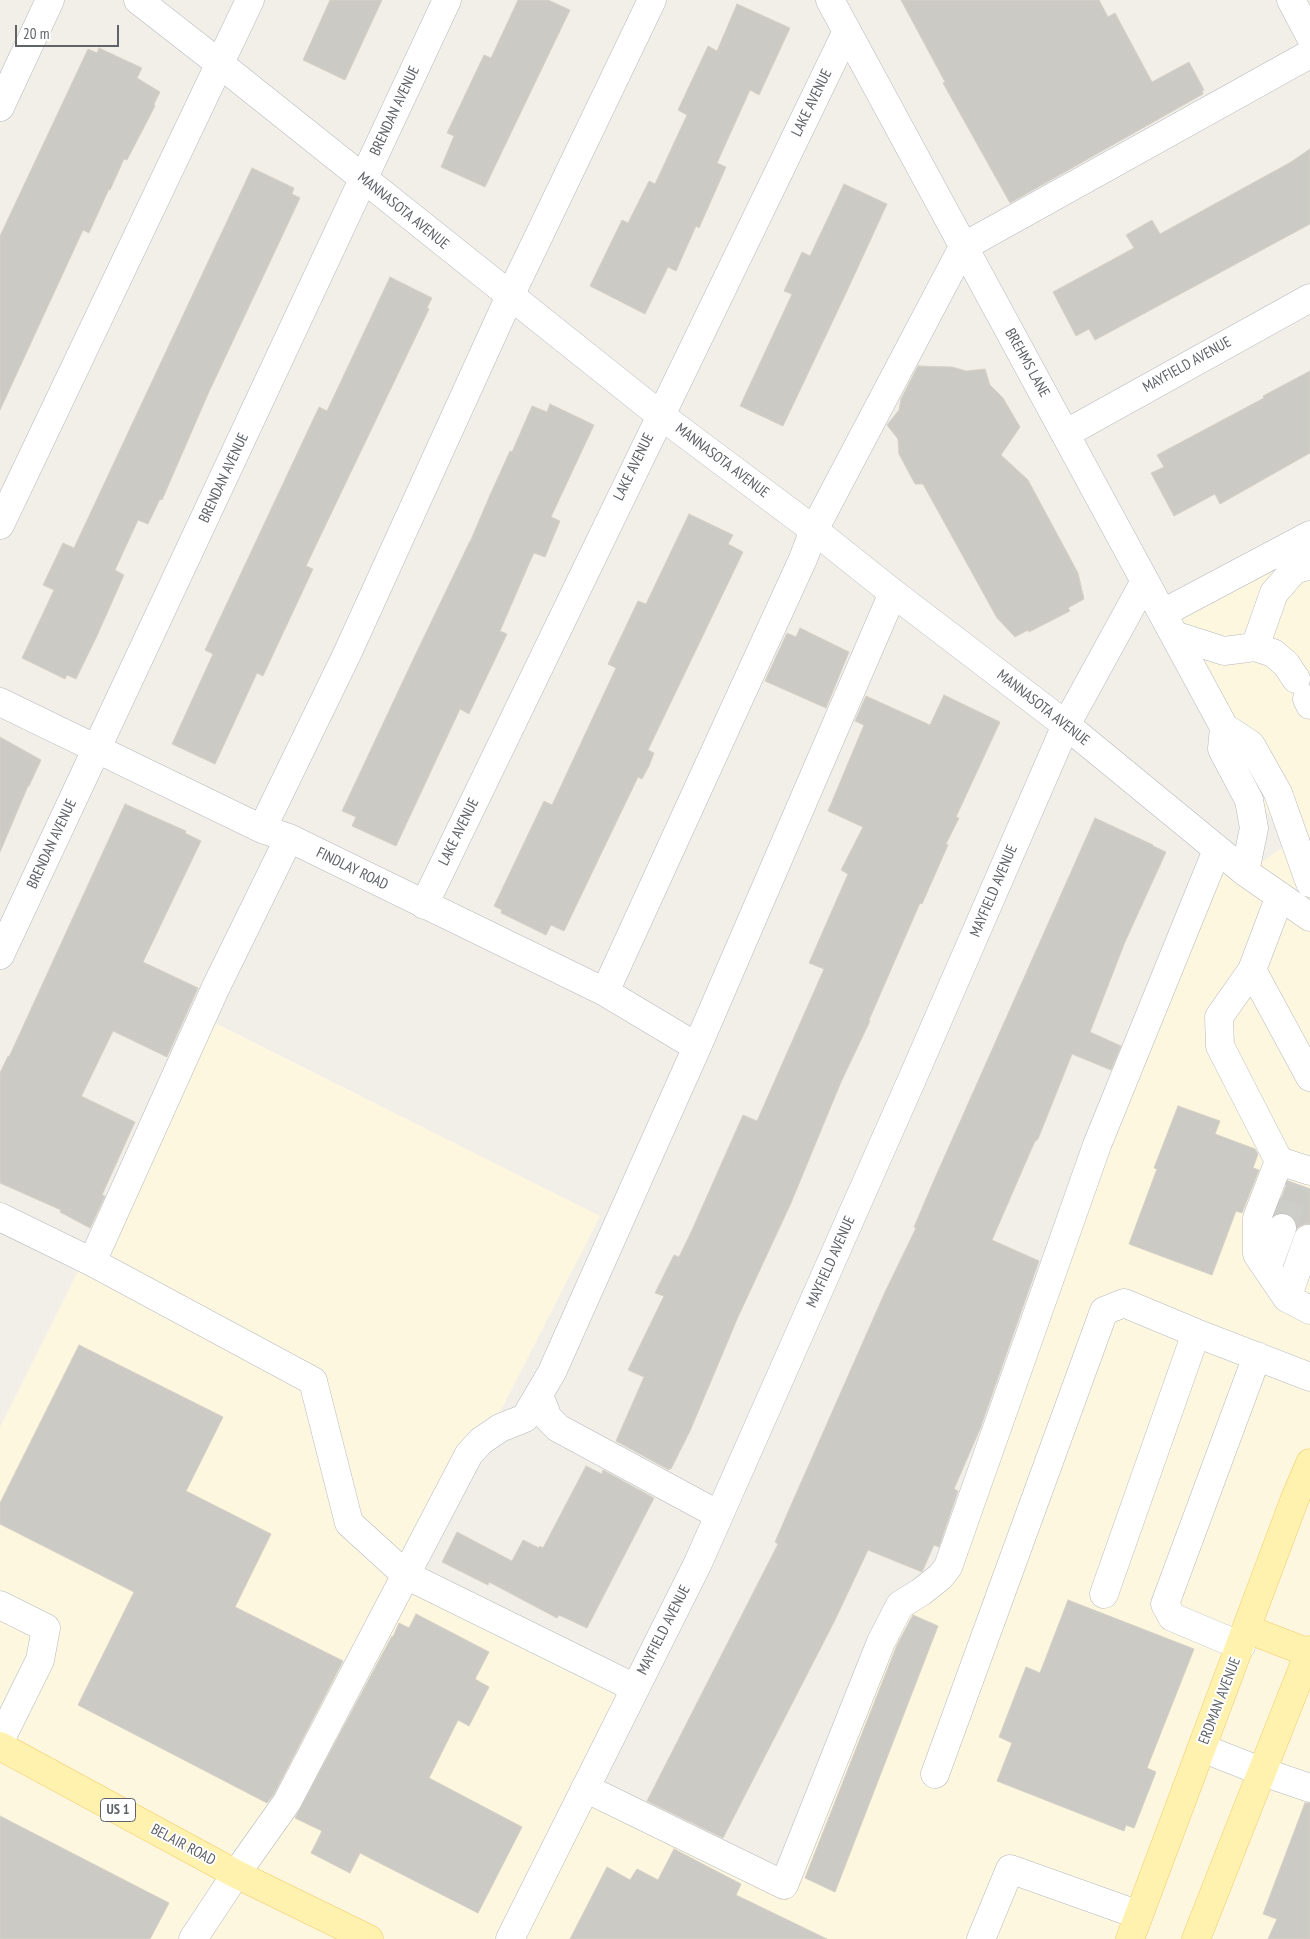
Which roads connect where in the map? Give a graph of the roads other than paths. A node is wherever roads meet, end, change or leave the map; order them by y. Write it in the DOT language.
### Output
graph roads {
  1 [pos="50,0"];
  2 [pos="138,0"];
  3 [pos="250,0"];
  4 [pos="447,0"];
  5 [pos="652,0"];
  6 [pos="830,0"];
  7 [pos="1291,0"];
  8 [pos="847,31"];
  9 [pos="1310,36"];
  10 [pos="1310,54"];
  11 [pos="220,64"];
  12 [pos="0,107"];
  13 [pos="363,179"];
  14 [pos="963,247"];
  15 [pos="510,296"];
  16 [pos="1310,298"];
  17 [pos="660,415"];
  18 [pos="1065,434"];
  19 [pos="0,525"];
  20 [pos="814,530"];
  21 [pos="1310,535"];
  22 [pos="1295,561"];
  23 [pos="1145,581"];
  24 [pos="893,593"];
  25 [pos="1169,624"];
  26 [pos="1255,647"];
  27 [pos="1304,694"];
  28 [pos="0,702"];
  29 [pos="1066,725"];
  30 [pos="1224,726"];
  31 [pos="97,748"];
  32 [pos="262,829"];
  33 [pos="289,838"];
  34 [pos="1218,850"];
  35 [pos="1305,851"];
  36 [pos="1245,872"];
  37 [pos="1310,883"];
  38 [pos="1280,896"];
  39 [pos="424,905"];
  40 [pos="1310,917"];
  41 [pos="0,955"];
  42 [pos="1252,970"];
  43 [pos="605,992"];
  44 [pos="697,1047"];
  45 [pos="1310,1077"];
  46 [pos="1297,1171"];
  47 [pos="0,1217"];
  48 [pos="1282,1228"];
  49 [pos="1308,1239"];
  50 [pos="92,1262"];
  51 [pos="1267,1269"];
  52 [pos="1298,1304"];
  53 [pos="1196,1333"];
  54 [pos="1256,1356"];
  55 [pos="1310,1377"];
  56 [pos="539,1395"];
  57 [pos="1310,1463"];
  58 [pos="719,1515"];
  59 [pos="406,1575"];
  60 [pos="1104,1594"];
  61 [pos="0,1605"];
  62 [pos="1244,1637"];
  63 [pos="1309,1652"];
  64 [pos="635,1688"];
  65 [pos="0,1740"];
  66 [pos="0,1746"];
  67 [pos="1202,1748"];
  68 [pos="1263,1772"];
  69 [pos="935,1774"];
  70 [pos="585,1788"];
  71 [pos="1310,1788"];
  72 [pos="236,1874"];
  73 [pos="1135,1927"];
  74 [pos="193,1939"];
  75 [pos="369,1939"];
  76 [pos="510,1939"];
  77 [pos="981,1939"];
  78 [pos="1196,1939"];
  1 -- 12 [label="street"];
  2 -- 11 [label="street, MANNASOTA AVENUE"];
  3 -- 11 [label="street"];
  4 -- 13 [label="street, BRENDAN AVENUE"];
  5 -- 15 [label="street"];
  6 -- 8 [label="street, BREHMS LANE"];
  7 -- 9 [label="street"];
  8 -- 14 [label="street, BREHMS LANE"];
  8 -- 17 [label="street, LAKE AVENUE"];
  10 -- 14 [label="street"];
  11 -- 13 [label="street, MANNASOTA AVENUE"];
  11 -- 19 [label="street"];
  13 -- 15 [label="street, MANNASOTA AVENUE"];
  13 -- 31 [label="street, BRENDAN AVENUE"];
  14 -- 18 [label="street, BREHMS LANE"];
  14 -- 20 [label="street"];
  15 -- 17 [label="street, MANNASOTA AVENUE"];
  15 -- 32 [label="street"];
  16 -- 18 [label="street, MAYFIELD AVENUE"];
  17 -- 20 [label="street, MANNASOTA AVENUE"];
  17 -- 39 [label="street, LAKE AVENUE"];
  18 -- 23 [label="street, BREHMS LANE"];
  20 -- 24 [label="street, MANNASOTA AVENUE"];
  20 -- 43 [label="street"];
  21 -- 22 [label="street"];
  22 -- 25 [label="street"];
  22 -- 26 [label="street"];
  23 -- 25 [label="street, BREHMS LANE"];
  23 -- 29 [label="street, MAYFIELD AVENUE"];
  24 -- 29 [label="street, MANNASOTA AVENUE"];
  24 -- 44 [label="street"];
  25 -- 26 [label="street"];
  25 -- 30 [label="street, BREHMS LANE"];
  26 -- 27 [label="street"];
  28 -- 31 [label="street, FINDLAY ROAD"];
  29 -- 34 [label="street, MANNASOTA AVENUE"];
  29 -- 58 [label="street, MAYFIELD AVENUE"];
  30 -- 35 [label="street, BREHMS LANE"];
  30 -- 36 [label="street"];
  31 -- 32 [label="street, FINDLAY ROAD"];
  31 -- 41 [label="street, BRENDAN AVENUE"];
  32 -- 33 [label="street, FINDLAY ROAD"];
  33 -- 39 [label="street, FINDLAY ROAD"];
  33 -- 50 [label="street"];
  34 -- 36 [label="street, MANNASOTA AVENUE"];
  34 -- 70 [label="street"];
  35 -- 37 [label="street, BREHMS LANE"];
  36 -- 38 [label="street, MANNASOTA AVENUE"];
  38 -- 40 [label="street, MANNASOTA AVENUE"];
  38 -- 42 [label="street"];
  39 -- 43 [label="street, FINDLAY ROAD"];
  42 -- 45 [label="street"];
  42 -- 46 [label="street"];
  43 -- 44 [label="street, FINDLAY ROAD"];
  44 -- 56 [label="street"];
  46 -- 51 [label="street"];
  47 -- 50 [label="street"];
  48 -- 51 [label="street"];
  49 -- 52 [label="street"];
  50 -- 59 [label="street"];
  51 -- 52 [label="street"];
  53 -- 54 [label="street"];
  53 -- 60 [label="street"];
  53 -- 69 [label="street"];
  54 -- 55 [label="street"];
  54 -- 62 [label="street"];
  56 -- 58 [label="street"];
  56 -- 59 [label="street"];
  57 -- 62 [label="main road, ERDMAN AVENUE"];
  58 -- 64 [label="street, MAYFIELD AVENUE"];
  59 -- 64 [label="street"];
  59 -- 72 [label="street"];
  61 -- 65 [label="street"];
  62 -- 63 [label="main road"];
  62 -- 67 [label="main road, ERDMAN AVENUE"];
  63 -- 68 [label="main road"];
  64 -- 70 [label="street, MAYFIELD AVENUE"];
  66 -- 72 [label="main road, BELAIR ROAD / US 1"];
  67 -- 68 [label="street"];
  67 -- 73 [label="main road, ERDMAN AVENUE"];
  68 -- 71 [label="street"];
  68 -- 78 [label="main road"];
  70 -- 76 [label="street, MAYFIELD AVENUE"];
  72 -- 74 [label="street"];
  72 -- 75 [label="main road, BELAIR ROAD / US 1"];
  73 -- 77 [label="street"];
}
